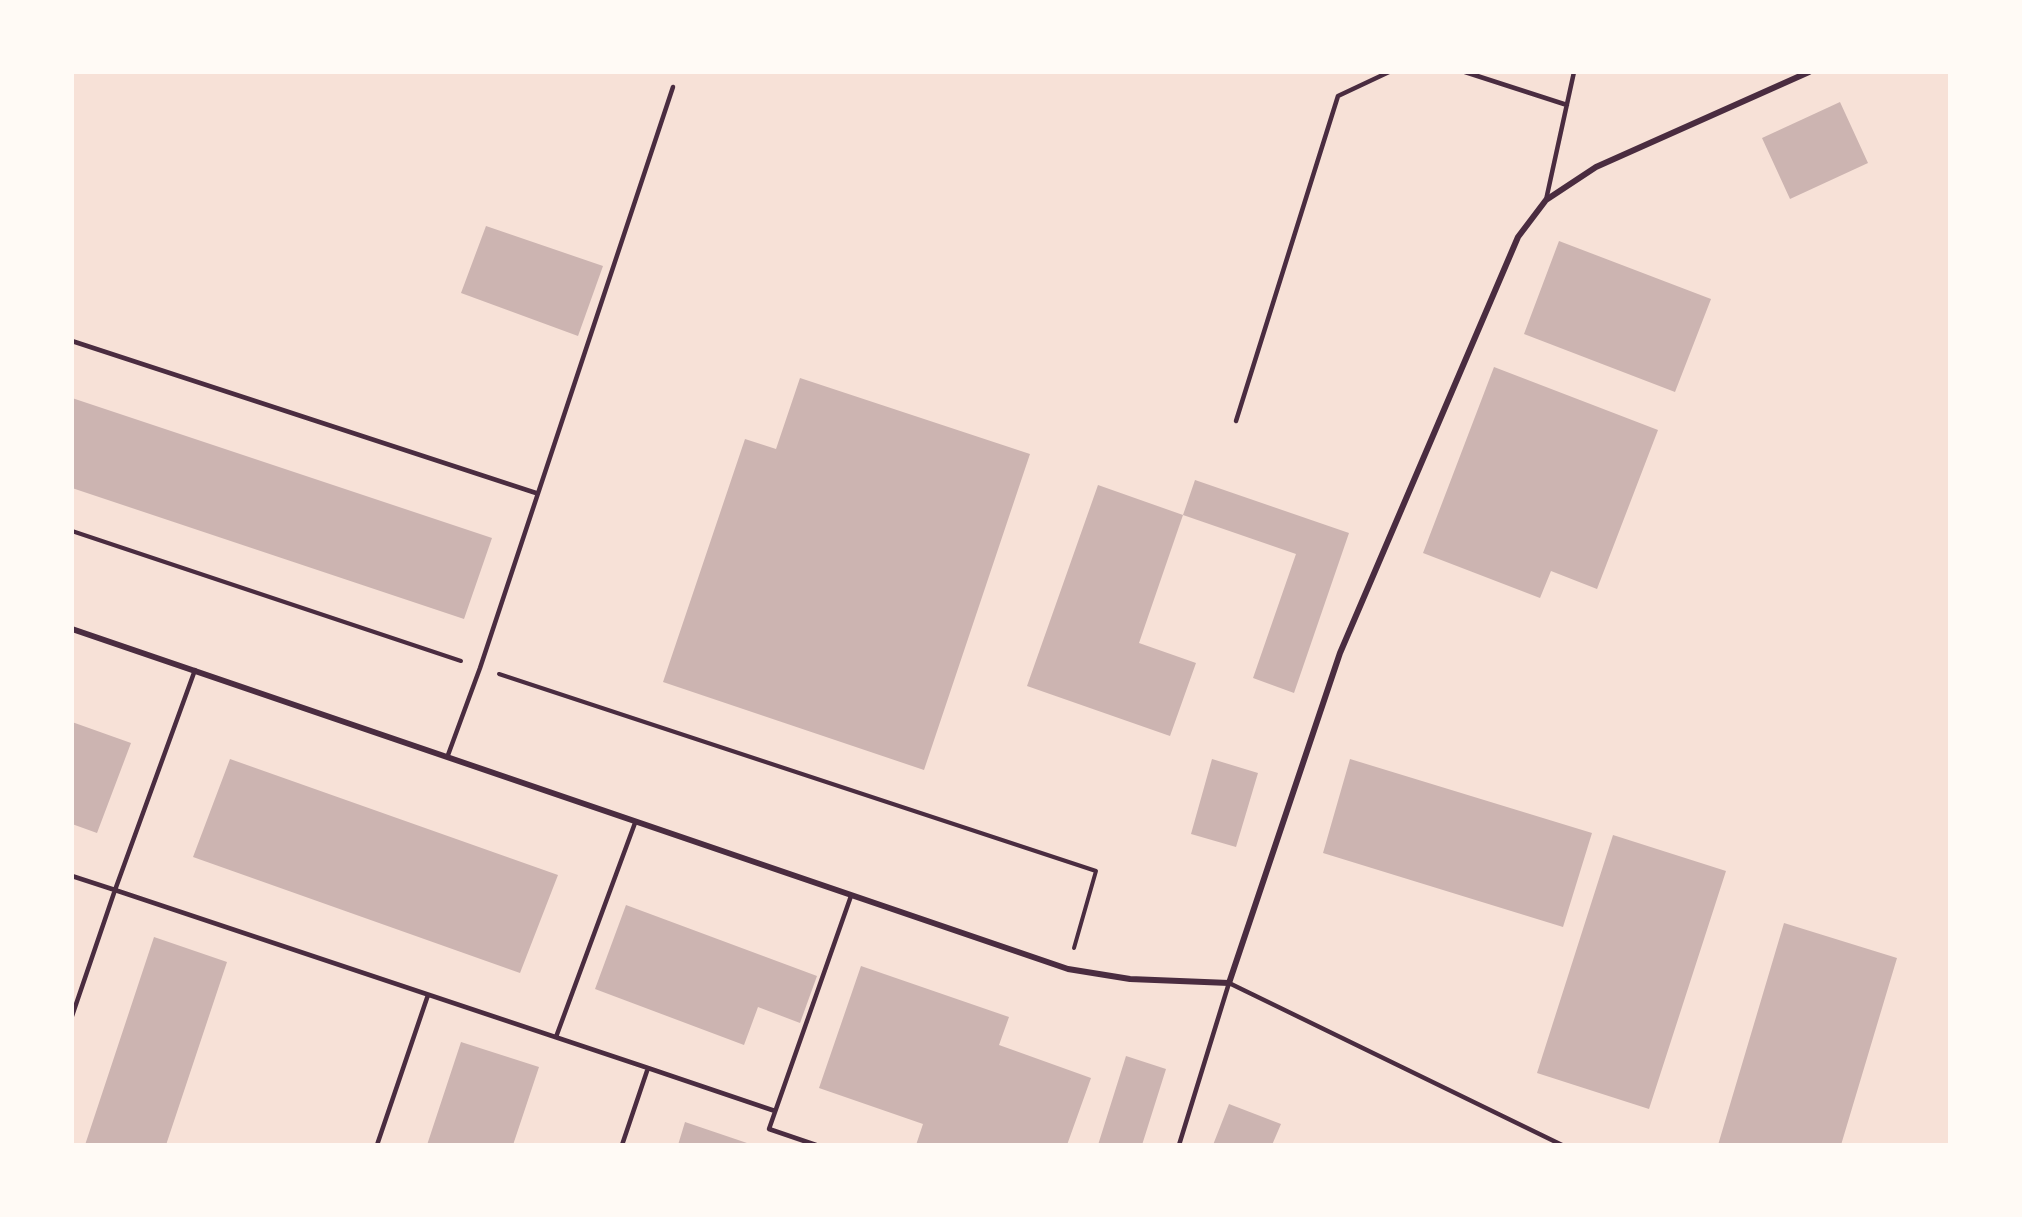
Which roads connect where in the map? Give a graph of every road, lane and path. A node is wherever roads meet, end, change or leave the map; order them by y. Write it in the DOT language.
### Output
graph roads {
  1 [pos="1389,72"];
  2 [pos="1465,72"];
  3 [pos="1574,72"];
  4 [pos="1809,72"];
  5 [pos="673,87"];
  6 [pos="1567,105"];
  7 [pos="1546,200"];
  8 [pos="72,341"];
  9 [pos="1236,422"];
  10 [pos="536,493"];
  11 [pos="72,531"];
  12 [pos="72,629"];
  13 [pos="480,668"];
  14 [pos="195,670"];
  15 [pos="448,755"];
  16 [pos="635,823"];
  17 [pos="72,876"];
  18 [pos="115,890"];
  19 [pos="851,896"];
  20 [pos="1068,969"];
  21 [pos="1229,983"];
  22 [pos="428,995"];
  23 [pos="72,1016"];
  24 [pos="556,1037"];
  25 [pos="648,1068"];
  26 [pos="775,1111"];
  27 [pos="377,1145"];
  28 [pos="622,1145"];
  29 [pos="816,1145"];
  30 [pos="1179,1145"];
  31 [pos="1562,1145"];
  1 -- 9 [label="lane"];
  2 -- 6 [label="lane"];
  3 -- 6 [label="lane"];
  4 -- 7 [label="street"];
  5 -- 10 [label="lane"];
  6 -- 7 [label="lane"];
  7 -- 21 [label="street"];
  8 -- 10 [label="lane"];
  10 -- 13 [label="lane"];
  11 -- 13 [label="path"];
  12 -- 14 [label="street"];
  13 -- 15 [label="lane"];
  13 -- 20 [label="path"];
  14 -- 15 [label="street"];
  14 -- 18 [label="lane"];
  15 -- 16 [label="street"];
  16 -- 19 [label="street"];
  16 -- 24 [label="lane"];
  17 -- 18 [label="lane"];
  18 -- 22 [label="lane"];
  18 -- 23 [label="lane"];
  19 -- 20 [label="street"];
  19 -- 26 [label="lane"];
  20 -- 21 [label="street"];
  21 -- 30 [label="lane"];
  21 -- 31 [label="lane"];
  22 -- 24 [label="lane"];
  22 -- 27 [label="lane"];
  24 -- 25 [label="lane"];
  25 -- 26 [label="lane"];
  25 -- 28 [label="lane"];
  26 -- 29 [label="lane"];
}
